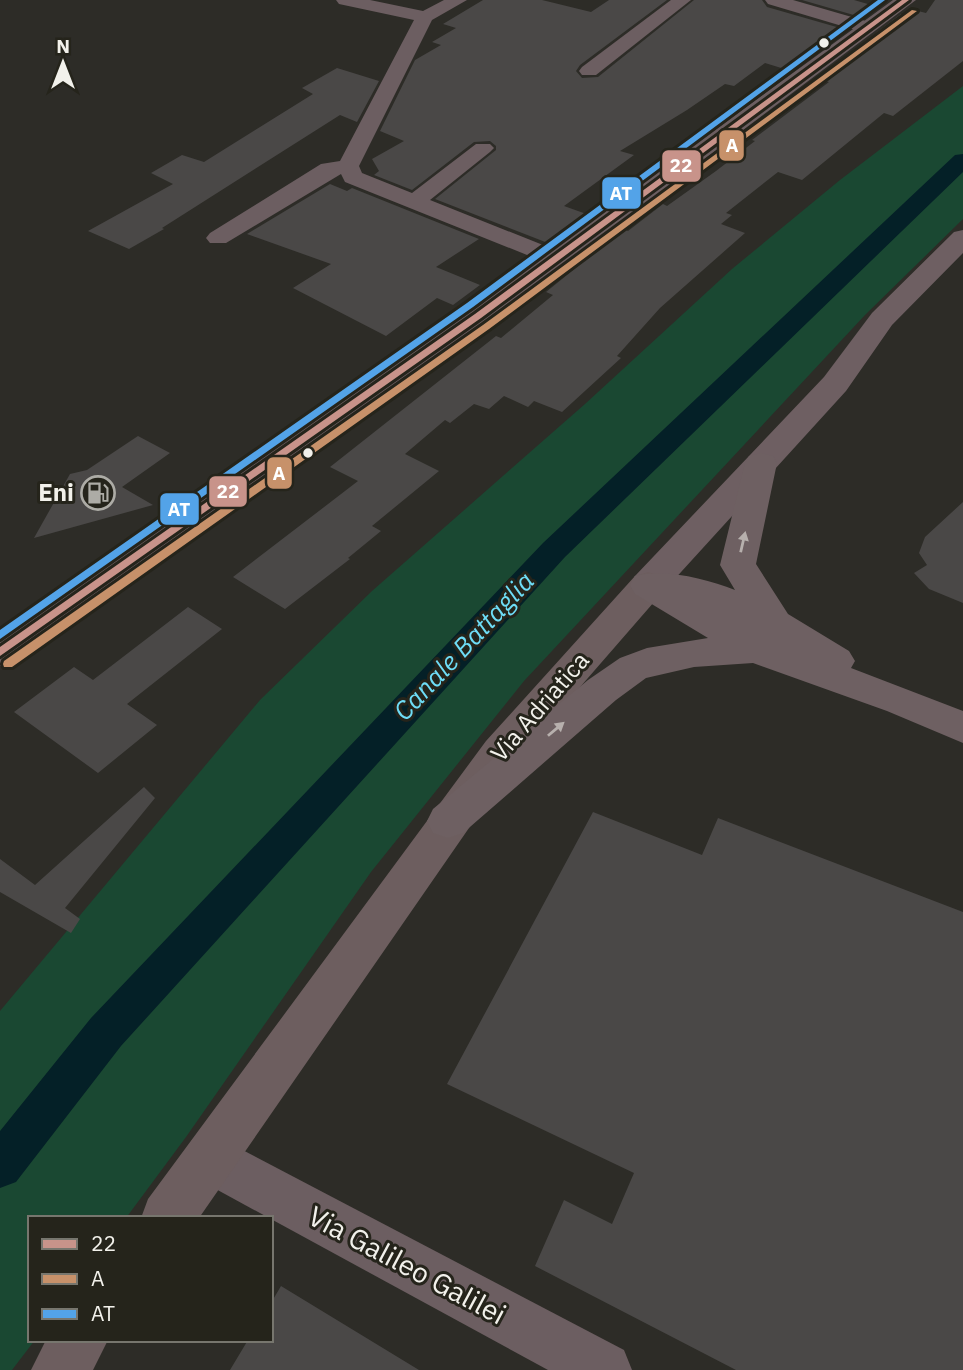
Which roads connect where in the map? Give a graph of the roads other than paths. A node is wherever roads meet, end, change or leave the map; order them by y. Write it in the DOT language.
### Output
graph roads {
  1 [pos="345,0"];
  2 [pos="458,0"];
  3 [pos="682,0"];
  4 [pos="774,0"];
  5 [pos="906,0"];
  6 [pos="425,17"];
  7 [pos="869,28"];
  8 [pos="589,71"];
  9 [pos="483,148"];
  10 [pos="348,166"];
  11 [pos="415,201"];
  12 [pos="218,238"];
  13 [pos="963,238"];
  14 [pos="555,258"];
  15 [pos="761,463"];
  16 [pos="648,585"];
  17 [pos="765,636"];
  18 [pos="0,652"];
  19 [pos="963,728"];
  20 [pos="449,821"];
  21 [pos="210,1158"];
  22 [pos="168,1216"];
  23 [pos="79,1342"];
  24 [pos="59,1370"];
  25 [pos="604,1370"];
  1 -- 6 [label="street"];
  2 -- 6 [label="street"];
  3 -- 8 [label="street"];
  4 -- 7 [label="street"];
  5 -- 7 [label="street"];
  6 -- 10 [label="street"];
  7 -- 14 [label="street"];
  9 -- 11 [label="street"];
  10 -- 11 [label="street"];
  10 -- 12 [label="street"];
  11 -- 14 [label="street"];
  13 -- 15 [label="main road, Via Adriatica"];
  14 -- 18 [label="street"];
  15 -- 16 [label="main road, Via Adriatica"];
  17 -- 15 [label="highway, one-way"];
  16 -- 17 [label="highway"];
  16 -- 20 [label="main road, Via Adriatica"];
  17 -- 19 [label="highway"];
  20 -- 17 [label="highway, one-way"];
  20 -- 21 [label="main road, Via Adriatica"];
  21 -- 22 [label="main road, Via Adriatica"];
  21 -- 25 [label="street, Via Galileo Galilei"];
  23 -- 24 [label="main road"];
}
